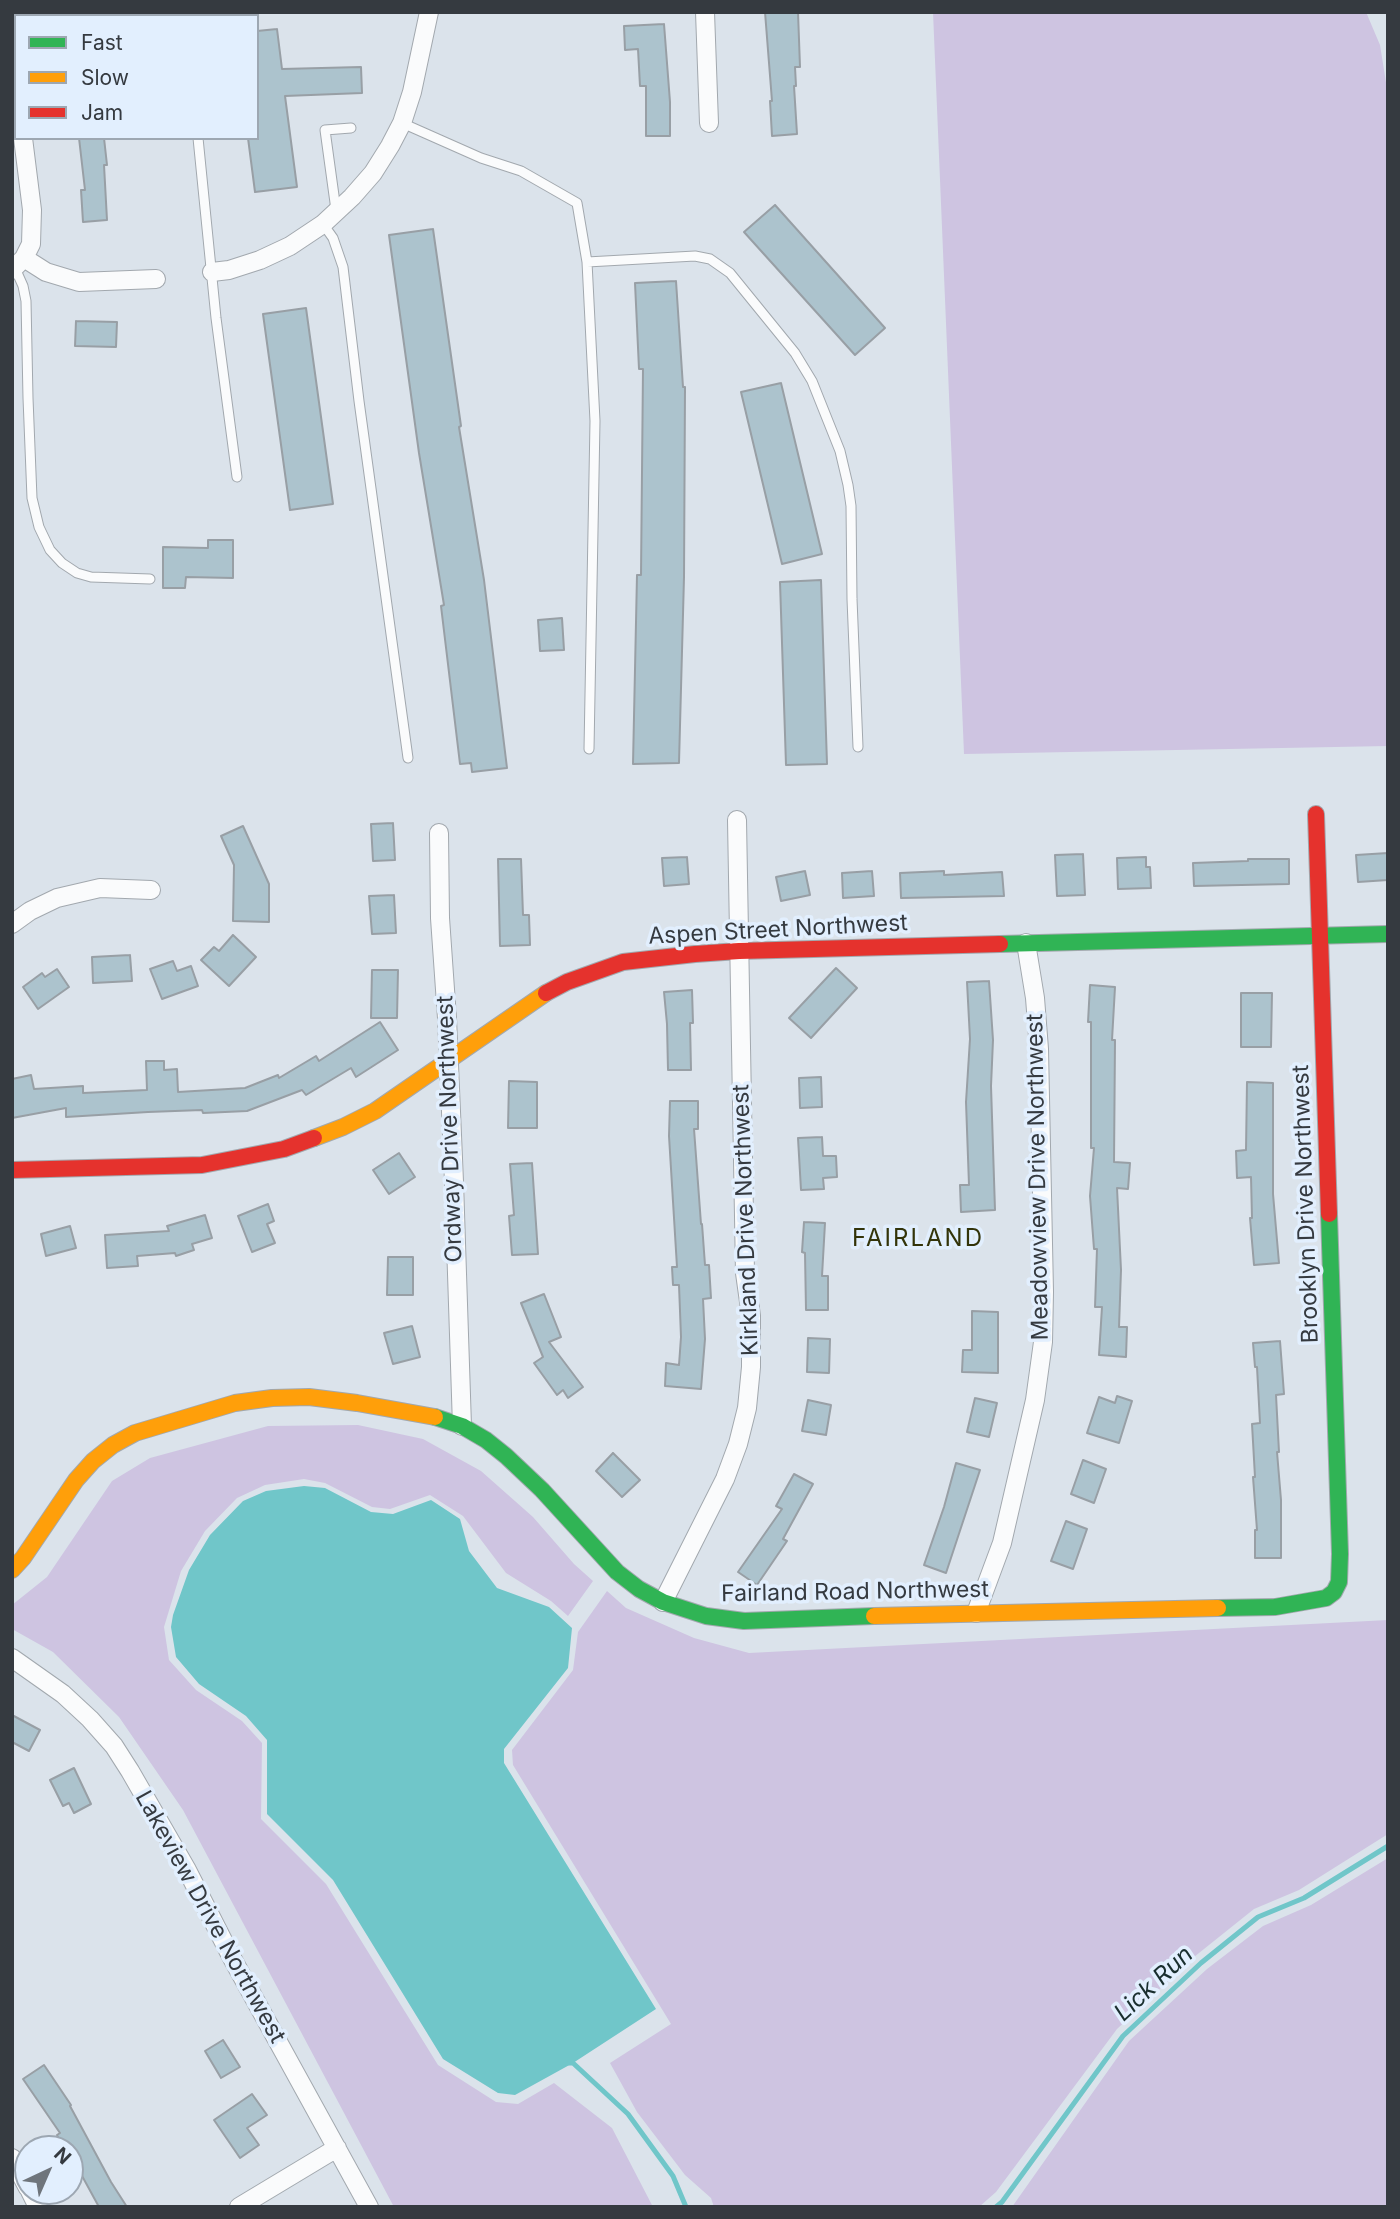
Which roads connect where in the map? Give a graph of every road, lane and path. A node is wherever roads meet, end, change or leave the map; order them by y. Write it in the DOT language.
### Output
graph roads {
  1 [pos="429,12"];
  2 [pos="705,12"];
  3 [pos="402,123"];
  4 [pos="709,123"];
  5 [pos="351,128"];
  6 [pos="23,140"];
  7 [pos="198,140"];
  8 [pos="329,218"];
  9 [pos="587,262"];
  10 [pos="17,265"];
  11 [pos="212,272"];
  12 [pos="156,279"];
  13 [pos="237,477"];
  14 [pos="150,579"];
  15 [pos="858,747"];
  16 [pos="589,749"];
  17 [pos="408,758"];
  18 [pos="1316,814"];
  19 [pos="737,820"];
  20 [pos="439,833"];
  21 [pos="151,890"];
  22 [pos="12,924"];
  23 [pos="1388,934"];
  24 [pos="1320,935"];
  25 [pos="1026,943"];
  26 [pos="739,951"];
  27 [pos="449,1060"];
  28 [pos="12,1170"];
  29 [pos="462,1426"];
  30 [pos="12,1570"];
  31 [pos="1334,1592"];
  32 [pos="663,1602"];
  33 [pos="976,1613"];
  34 [pos="12,1658"];
  35 [pos="337,2148"];
  36 [pos="239,2207"];
  37 [pos="369,2207"];
  1 -- 3 [label="street"];
  2 -- 4 [label="street"];
  3 -- 8 [label="street"];
  3 -- 9 [label="lane"];
  5 -- 8 [label="lane"];
  6 -- 10 [label="street"];
  7 -- 11 [label="lane"];
  8 -- 11 [label="street"];
  8 -- 17 [label="lane"];
  9 -- 15 [label="lane"];
  9 -- 16 [label="lane"];
  10 -- 12 [label="street"];
  10 -- 14 [label="lane"];
  11 -- 13 [label="lane"];
  18 -- 24 [label="street, Brooklyn Drive Northwest"];
  19 -- 26 [label="street, Kirkland Drive Northwest"];
  20 -- 27 [label="street, Ordway Drive Northwest"];
  21 -- 22 [label="street"];
  23 -- 24 [label="street, Aspen Street Northwest"];
  24 -- 25 [label="street, Aspen Street Northwest"];
  24 -- 31 [label="street, Brooklyn Drive Northwest"];
  25 -- 26 [label="street, Aspen Street Northwest"];
  25 -- 33 [label="street, Meadowview Drive Northwest"];
  26 -- 27 [label="street, Aspen Street Northwest"];
  26 -- 32 [label="street, Kirkland Drive Northwest"];
  27 -- 28 [label="street, Aspen Street Northwest"];
  27 -- 29 [label="street, Ordway Drive Northwest"];
  29 -- 30 [label="street, Fairland Road Northwest"];
  29 -- 32 [label="street, Fairland Road Northwest"];
  31 -- 33 [label="street, Fairland Road Northwest"];
  32 -- 33 [label="street, Fairland Road Northwest"];
  34 -- 35 [label="street, Lakeview Drive Northwest"];
  35 -- 36 [label="street"];
  35 -- 37 [label="street, Lakeview Drive Northwest"];
}
